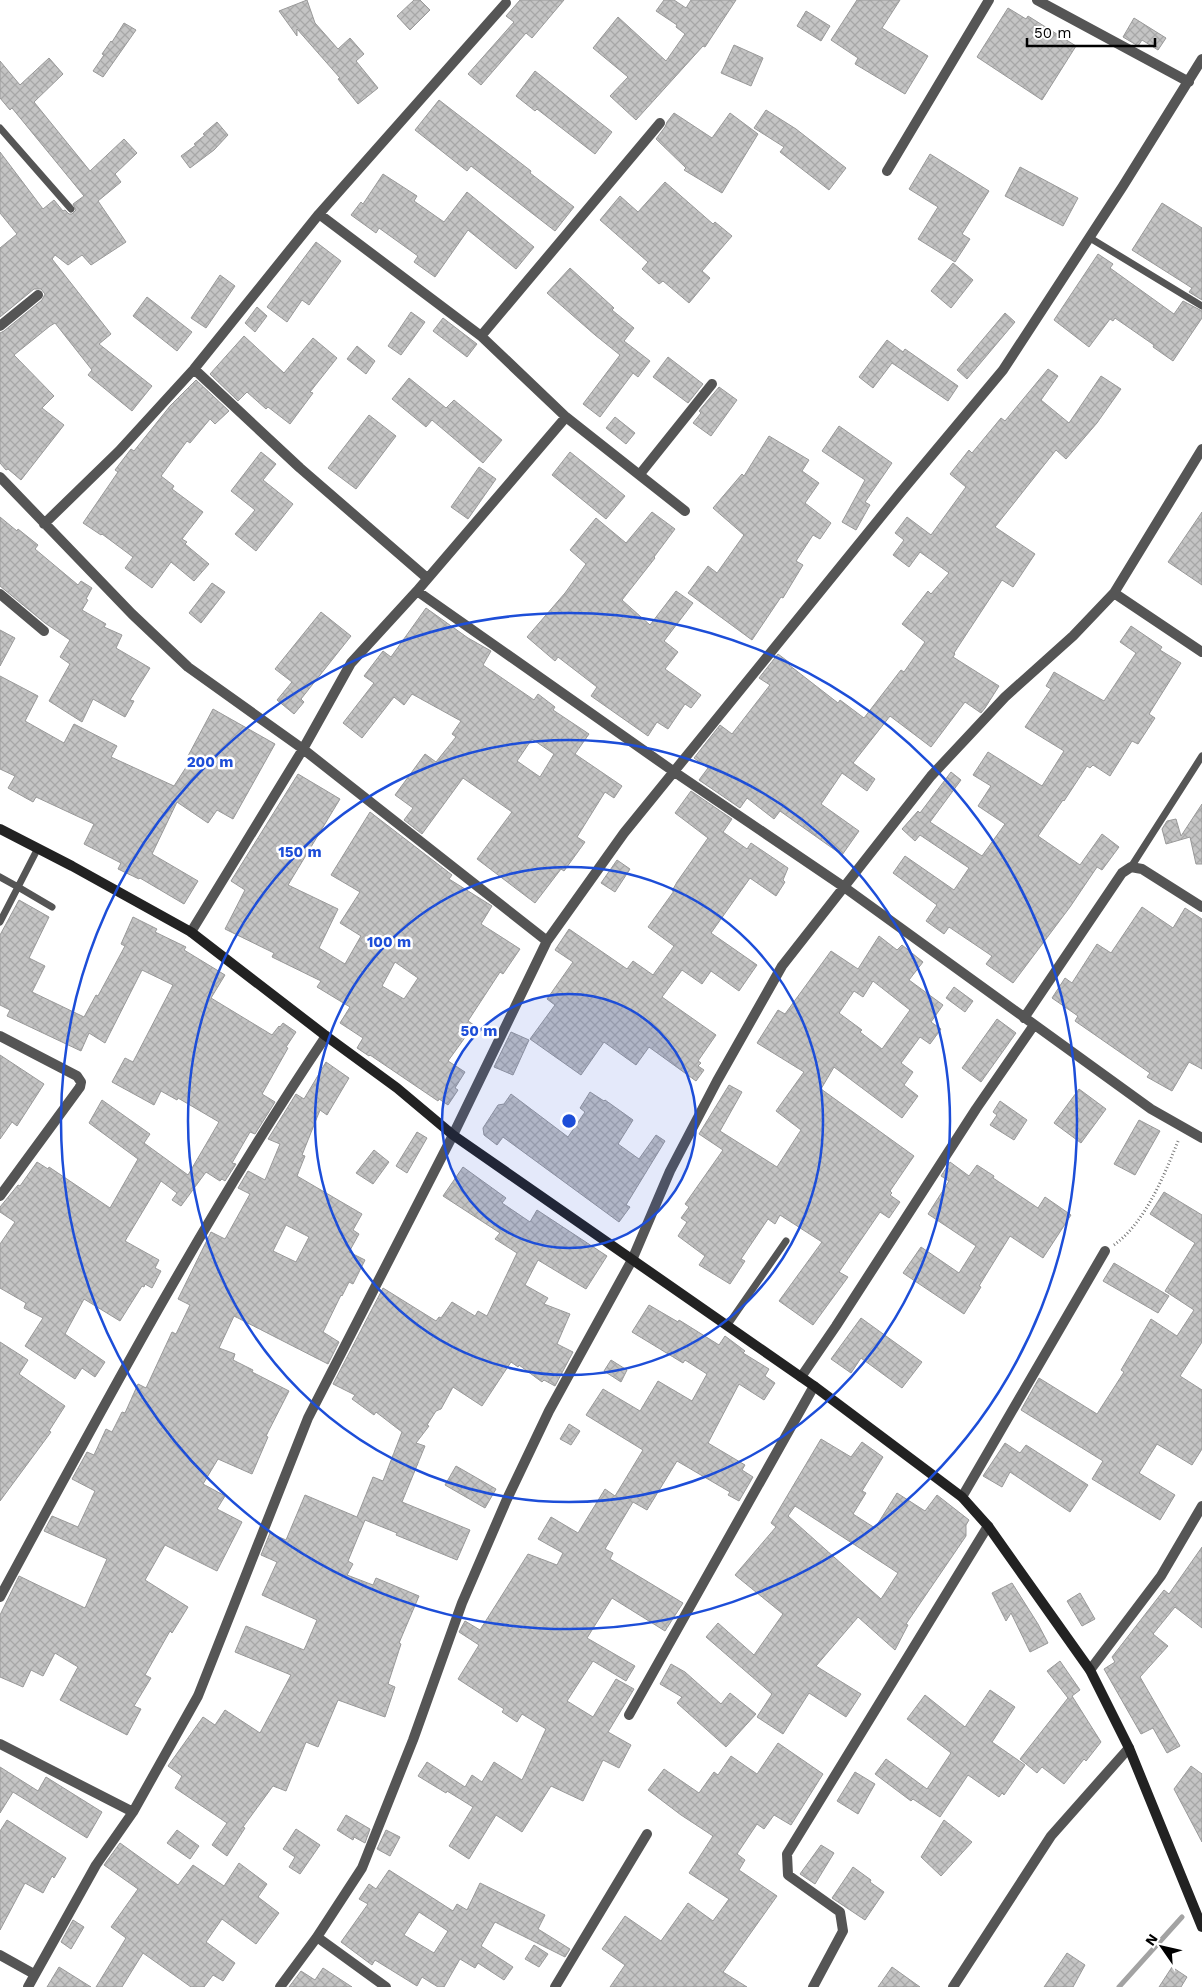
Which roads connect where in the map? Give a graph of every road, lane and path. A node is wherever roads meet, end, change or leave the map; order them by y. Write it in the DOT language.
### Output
graph roads {
  1 [pos="989,0"];
  2 [pos="1038,0"];
  3 [pos="506,1"];
  4 [pos="1202,59"];
  5 [pos="1189,82"];
  6 [pos="660,123"];
  7 [pos="0,128"];
  8 [pos="887,171"];
  9 [pos="71,209"];
  10 [pos="319,214"];
  11 [pos="1090,238"];
  12 [pos="38,295"];
  13 [pos="1202,306"];
  14 [pos="0,326"];
  15 [pos="482,336"];
  16 [pos="194,369"];
  17 [pos="712,384"];
  18 [pos="566,417"];
  19 [pos="1202,449"];
  20 [pos="640,474"];
  21 [pos="0,477"];
  22 [pos="685,511"];
  23 [pos="44,524"];
  24 [pos="427,578"];
  25 [pos="417,591"];
  26 [pos="1114,593"];
  27 [pos="0,594"];
  28 [pos="44,631"];
  29 [pos="1202,652"];
  30 [pos="303,749"];
  31 [pos="1202,756"];
  32 [pos="673,771"];
  33 [pos="0,829"];
  34 [pos="38,848"];
  35 [pos="1131,867"];
  36 [pos="0,877"];
  37 [pos="844,887"];
  38 [pos="18,888"];
  39 [pos="52,907"];
  40 [pos="1202,907"];
  41 [pos="0,922"];
  42 [pos="191,932"];
  43 [pos="547,942"];
  44 [pos="1024,1018"];
  45 [pos="1034,1025"];
  46 [pos="0,1036"];
  47 [pos="326,1036"];
  48 [pos="1183,1128"];
  49 [pos="453,1135"];
  50 [pos="1202,1138"];
  51 [pos="0,1196"];
  52 [pos="786,1242"];
  53 [pos="1105,1251"];
  54 [pos="632,1260"];
  55 [pos="727,1326"];
  56 [pos="801,1378"];
  57 [pos="814,1386"];
  58 [pos="962,1497"];
  59 [pos="1202,1506"];
  60 [pos="988,1526"];
  61 [pos="0,1597"];
  62 [pos="1090,1670"];
  63 [pos="629,1715"];
  64 [pos="0,1744"];
  65 [pos="1128,1748"];
  66 [pos="133,1812"];
  67 [pos="647,1834"];
  68 [pos="1202,1928"];
  69 [pos="317,1937"];
  70 [pos="0,1955"];
  71 [pos="34,1974"];
  72 [pos="28,1987"];
  73 [pos="280,1987"];
  74 [pos="386,1987"];
  75 [pos="555,1987"];
  76 [pos="812,1987"];
  77 [pos="953,1987"];
  1 -- 8 [label="street"];
  2 -- 5 [label="street"];
  3 -- 10 [label="street"];
  4 -- 5 [label="street"];
  5 -- 11 [label="street"];
  6 -- 15 [label="street"];
  7 -- 9 [label="lane"];
  10 -- 15 [label="street"];
  10 -- 16 [label="street"];
  11 -- 13 [label="lane"];
  11 -- 32 [label="street"];
  12 -- 14 [label="street"];
  15 -- 18 [label="street"];
  16 -- 23 [label="street"];
  16 -- 24 [label="street"];
  17 -- 20 [label="street"];
  18 -- 20 [label="street"];
  18 -- 24 [label="street"];
  19 -- 26 [label="street"];
  20 -- 22 [label="street"];
  21 -- 23 [label="street"];
  23 -- 30 [label="street"];
  24 -- 25 [label="street"];
  25 -- 30 [label="street"];
  25 -- 32 [label="street"];
  26 -- 29 [label="street"];
  26 -- 37 [label="street"];
  27 -- 28 [label="street"];
  30 -- 42 [label="street"];
  30 -- 43 [label="street"];
  31 -- 35 [label="lane"];
  32 -- 37 [label="street"];
  32 -- 43 [label="street"];
  33 -- 34 [label="street"];
  34 -- 38 [label="lane"];
  34 -- 42 [label="street"];
  35 -- 40 [label="street"];
  35 -- 44 [label="street"];
  36 -- 38 [label="lane"];
  37 -- 44 [label="street"];
  37 -- 54 [label="street"];
  38 -- 39 [label="lane"];
  38 -- 41 [label="lane"];
  42 -- 47 [label="street"];
  43 -- 49 [label="street"];
  44 -- 45 [label="street"];
  45 -- 48 [label="street"];
  45 -- 56 [label="street"];
  46 -- 51 [label="street"];
  47 -- 49 [label="street"];
  47 -- 61 [label="street"];
  48 -- 50 [label="street"];
  48 -- 53 [label="path"];
  49 -- 54 [label="street"];
  49 -- 66 [label="street"];
  52 -- 55 [label="lane"];
  53 -- 58 [label="street"];
  54 -- 55 [label="street"];
  54 -- 69 [label="street"];
  55 -- 56 [label="street"];
  56 -- 57 [label="street"];
  57 -- 58 [label="street"];
  57 -- 63 [label="street"];
  58 -- 60 [label="street"];
  59 -- 62 [label="street"];
  60 -- 62 [label="street"];
  60 -- 76 [label="street"];
  62 -- 65 [label="street"];
  64 -- 66 [label="street"];
  65 -- 68 [label="street"];
  65 -- 77 [label="street"];
  66 -- 71 [label="street"];
  67 -- 75 [label="street"];
  69 -- 73 [label="street"];
  69 -- 74 [label="street"];
  70 -- 71 [label="street"];
  71 -- 72 [label="street"];
}
